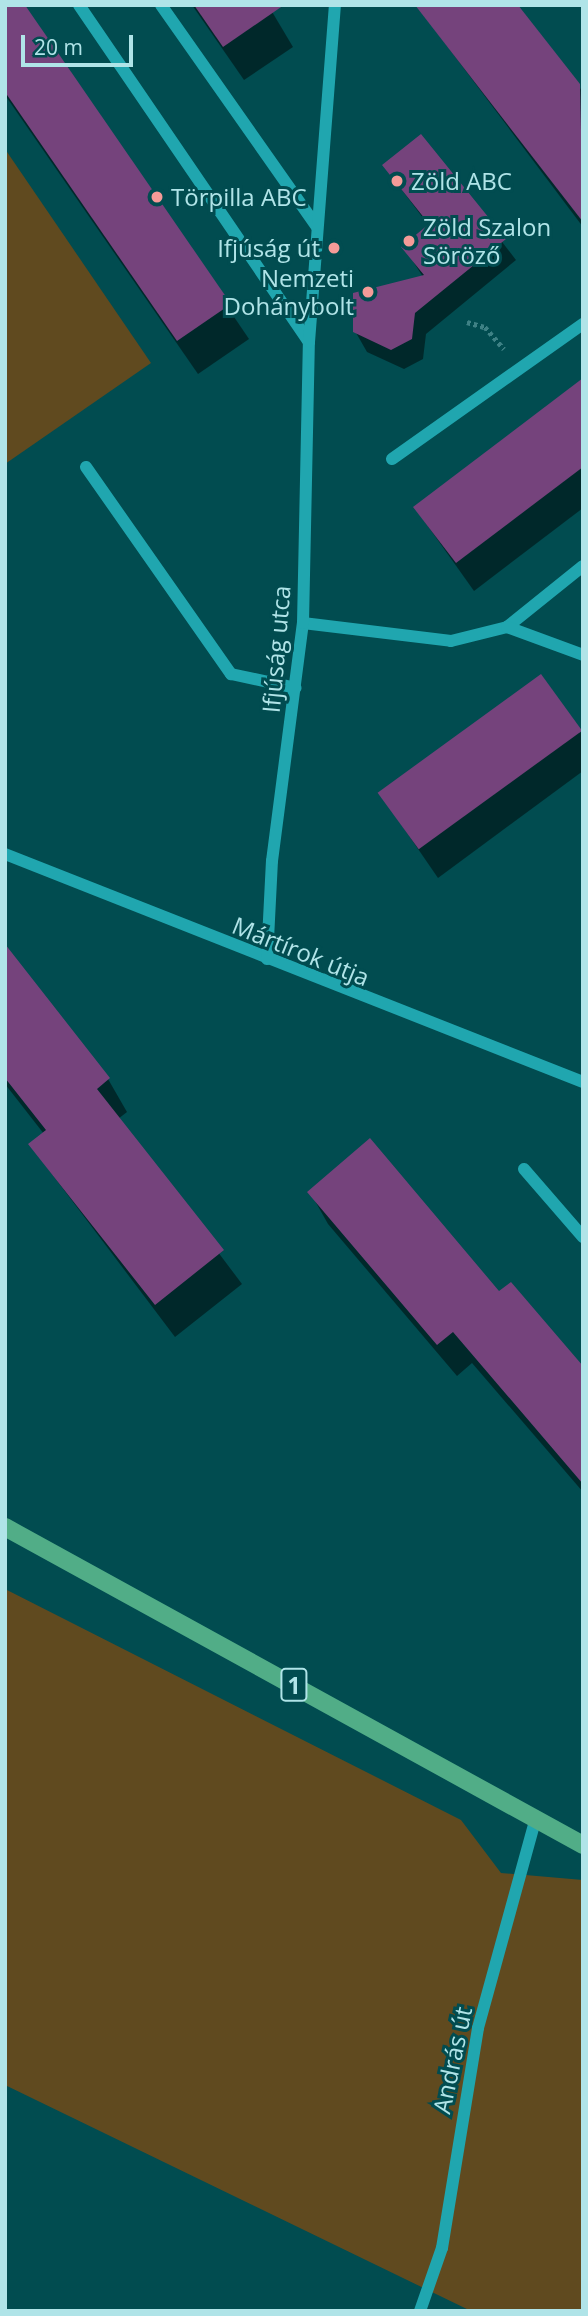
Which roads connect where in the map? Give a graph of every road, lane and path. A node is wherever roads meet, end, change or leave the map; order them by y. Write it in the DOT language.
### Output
graph roads {
  1 [pos="79,5"];
  2 [pos="161,5"];
  3 [pos="335,5"];
  4 [pos="317,227"];
  5 [pos="467,322"];
  6 [pos="583,324"];
  7 [pos="309,342"];
  8 [pos="520,368"];
  9 [pos="392,459"];
  10 [pos="86,467"];
  11 [pos="583,566"];
  12 [pos="303,623"];
  13 [pos="507,626"];
  14 [pos="583,655"];
  15 [pos="296,688"];
  16 [pos="5,854"];
  17 [pos="267,958"];
  18 [pos="583,1082"];
  19 [pos="524,1169"];
  20 [pos="583,1237"];
  21 [pos="5,1527"];
  22 [pos="536,1818"];
  23 [pos="583,1845"];
  24 [pos="420,2311"];
  1 -- 7 [label="street"];
  2 -- 4 [label="street"];
  3 -- 4 [label="street, Ifjúság utca"];
  4 -- 7 [label="street, Ifjúság utca"];
  5 -- 8 [label="path"];
  6 -- 8 [label="street"];
  7 -- 12 [label="street, Ifjúság utca"];
  8 -- 9 [label="street"];
  10 -- 15 [label="street"];
  11 -- 13 [label="street"];
  12 -- 13 [label="street"];
  12 -- 15 [label="street, Ifjúság utca"];
  13 -- 14 [label="street"];
  15 -- 17 [label="street, Ifjúság utca"];
  16 -- 17 [label="street, Mártírok útja"];
  17 -- 18 [label="street, Mártírok útja"];
  19 -- 20 [label="street"];
  21 -- 22 [label="main road, 1"];
  22 -- 23 [label="main road, 1"];
  22 -- 24 [label="street, András út"];
}
